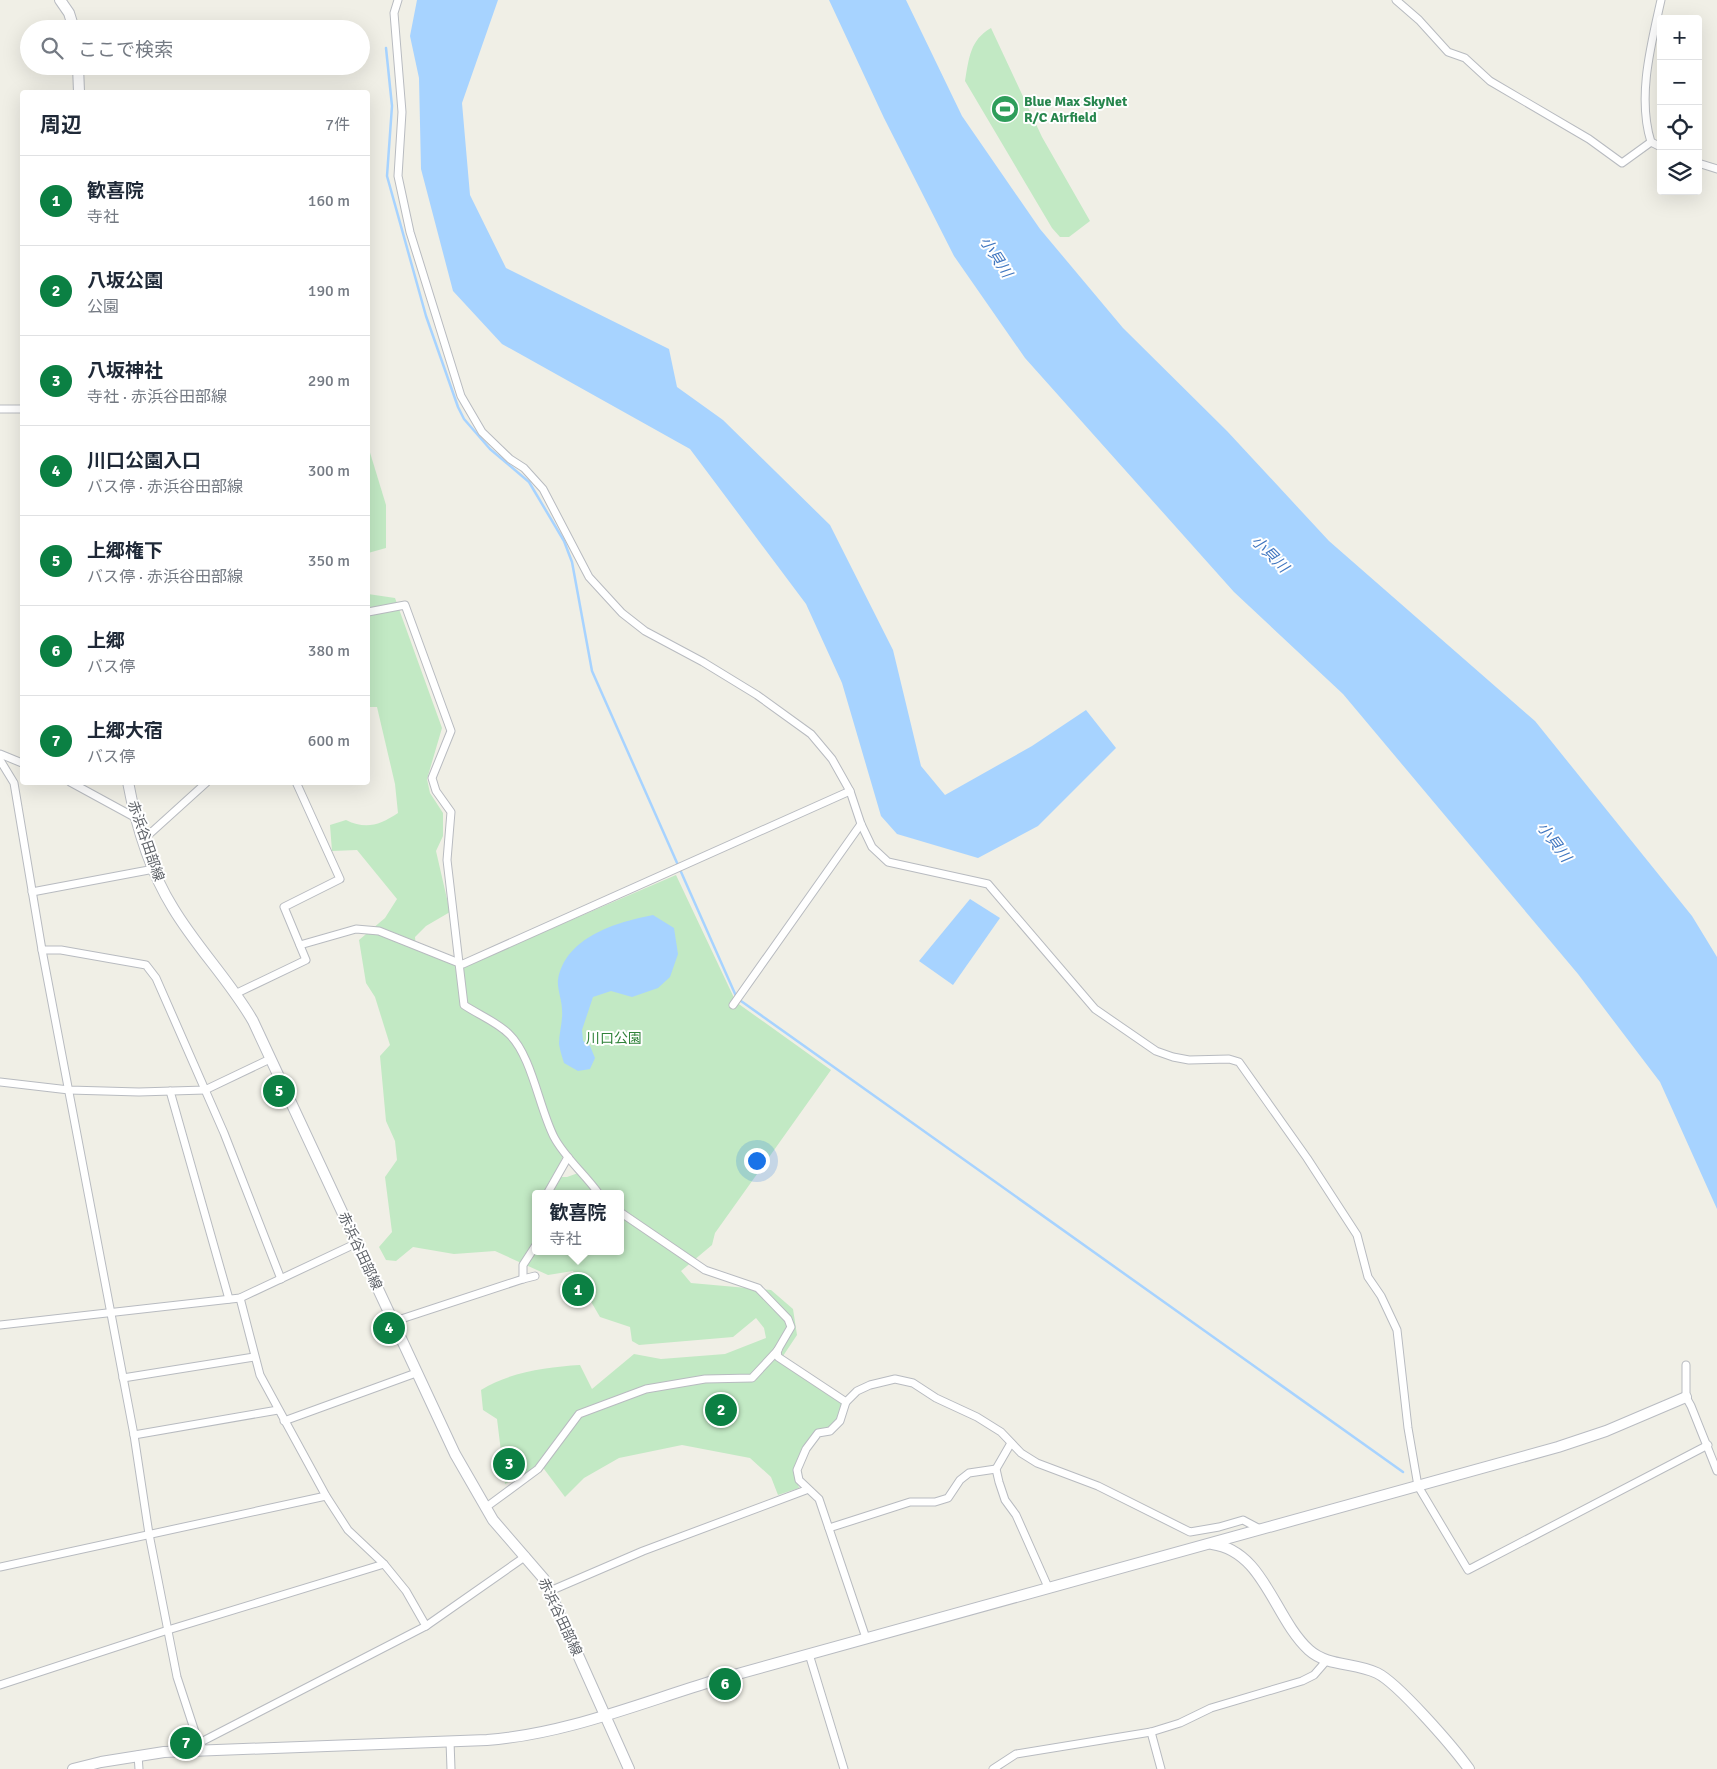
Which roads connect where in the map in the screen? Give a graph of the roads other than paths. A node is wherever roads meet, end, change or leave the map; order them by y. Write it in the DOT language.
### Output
graph roads {
  1 [pos="60,0"];
  2 [pos="398,0"];
  3 [pos="1396,0"];
  4 [pos="1661,0"];
  5 [pos="71,20"];
  6 [pos="78,75"];
  7 [pos="79,90"];
  8 [pos="1650,142"];
  9 [pos="1657,145"];
  10 [pos="1702,163"];
  11 [pos="1717,169"];
  12 [pos="0,409"];
  13 [pos="20,409"];
  14 [pos="370,612"];
  15 [pos="0,754"];
  16 [pos="0,760"];
  17 [pos="20,762"];
  18 [pos="76,785"];
  19 [pos="129,785"];
  20 [pos="204,785"];
  21 [pos="297,785"];
  22 [pos="850,791"];
  23 [pos="136,818"];
  24 [pos="861,824"];
  25 [pos="144,839"];
  26 [pos="154,869"];
  27 [pos="32,892"];
  28 [pos="300,945"];
  29 [pos="42,950"];
  30 [pos="460,964"];
  31 [pos="235,994"];
  32 [pos="733,1005"];
  33 [pos="270,1059"];
  34 [pos="0,1082"];
  35 [pos="69,1090"];
  36 [pos="205,1090"];
  37 [pos="170,1091"];
  38 [pos="568,1157"];
  39 [pos="549,1190"];
  40 [pos="597,1190"];
  41 [pos="624,1215"];
  42 [pos="357,1243"];
  43 [pos="532,1252"];
  44 [pos="535,1276"];
  45 [pos="280,1279"];
  46 [pos="523,1279"];
  47 [pos="240,1298"];
  48 [pos="230,1299"];
  49 [pos="111,1313"];
  50 [pos="392,1322"];
  51 [pos="0,1325"];
  52 [pos="778,1350"];
  53 [pos="254,1357"];
  54 [pos="1686,1365"];
  55 [pos="416,1373"];
  56 [pos="123,1378"];
  57 [pos="1686,1397"];
  58 [pos="846,1402"];
  59 [pos="278,1410"];
  60 [pos="284,1421"];
  61 [pos="134,1435"];
  62 [pos="1011,1442"];
  63 [pos="1708,1445"];
  64 [pos="996,1469"];
  65 [pos="1717,1471"];
  66 [pos="1418,1486"];
  67 [pos="806,1490"];
  68 [pos="326,1496"];
  69 [pos="485,1508"];
  70 [pos="829,1528"];
  71 [pos="1260,1529"];
  72 [pos="149,1534"];
  73 [pos="1208,1544"];
  74 [pos="526,1556"];
  75 [pos="384,1564"];
  76 [pos="0,1567"];
  77 [pos="1048,1587"];
  78 [pos="550,1591"];
  79 [pos="426,1626"];
  80 [pos="168,1630"];
  81 [pos="866,1638"];
  82 [pos="809,1654"];
  83 [pos="1327,1660"];
  84 [pos="0,1685"];
  85 [pos="605,1715"];
  86 [pos="1151,1732"];
  87 [pos="450,1741"];
  88 [pos="202,1746"];
  89 [pos="138,1755"];
  90 [pos="73,1769"];
  91 [pos="139,1769"];
  92 [pos="451,1769"];
  93 [pos="629,1769"];
  94 [pos="844,1769"];
  95 [pos="993,1769"];
  96 [pos="1161,1769"];
  97 [pos="1469,1769"];
  1 -- 5 [label="street"];
  2 -- 22 [label="street"];
  3 -- 8 [label="street"];
  4 -- 8 [label="street"];
  6 -- 7 [label="street"];
  8 -- 9 [label="street"];
  10 -- 11 [label="street"];
  12 -- 13 [label="street"];
  14 -- 30 [label="street"];
  15 -- 17 [label="street"];
  16 -- 27 [label="street"];
  18 -- 23 [label="street"];
  19 -- 23 [label="street, 赤浜谷田部線"];
  20 -- 25 [label="street"];
  21 -- 28 [label="street"];
  22 -- 24 [label="street"];
  22 -- 30 [label="street"];
  23 -- 25 [label="street, 赤浜谷田部線"];
  24 -- 32 [label="street"];
  24 -- 66 [label="street"];
  25 -- 26 [label="street, 赤浜谷田部線"];
  26 -- 27 [label="street"];
  26 -- 31 [label="street, 赤浜谷田部線"];
  27 -- 29 [label="street"];
  28 -- 30 [label="street"];
  28 -- 31 [label="street"];
  29 -- 35 [label="street"];
  29 -- 36 [label="street"];
  30 -- 38 [label="street"];
  31 -- 33 [label="street, 赤浜谷田部線"];
  33 -- 36 [label="street"];
  33 -- 42 [label="street, 赤浜谷田部線"];
  34 -- 35 [label="street"];
  35 -- 37 [label="street"];
  35 -- 49 [label="street"];
  36 -- 37 [label="street"];
  36 -- 45 [label="street"];
  37 -- 48 [label="street"];
  38 -- 39 [label="street"];
  38 -- 40 [label="street"];
  41 -- 52 [label="street"];
  42 -- 45 [label="street"];
  42 -- 50 [label="street, 赤浜谷田部線"];
  43 -- 46 [label="street"];
  44 -- 46 [label="street"];
  45 -- 47 [label="street"];
  46 -- 50 [label="street"];
  47 -- 48 [label="street"];
  47 -- 53 [label="street"];
  48 -- 49 [label="street"];
  49 -- 51 [label="street"];
  49 -- 56 [label="street"];
  50 -- 55 [label="street, 赤浜谷田部線"];
  52 -- 58 [label="street"];
  52 -- 69 [label="street"];
  53 -- 56 [label="street"];
  53 -- 59 [label="street"];
  54 -- 57 [label="street"];
  55 -- 60 [label="street"];
  55 -- 69 [label="street, 赤浜谷田部線"];
  56 -- 61 [label="street"];
  57 -- 63 [label="street"];
  57 -- 66 [label="street"];
  58 -- 62 [label="street"];
  58 -- 67 [label="street"];
  59 -- 60 [label="street"];
  59 -- 61 [label="street"];
  60 -- 68 [label="street"];
  61 -- 72 [label="street"];
  62 -- 64 [label="street"];
  62 -- 71 [label="street"];
  63 -- 65 [label="street"];
  63 -- 66 [label="street"];
  64 -- 70 [label="street"];
  64 -- 77 [label="street"];
  66 -- 71 [label="street"];
  67 -- 70 [label="street"];
  67 -- 78 [label="street"];
  68 -- 72 [label="street"];
  68 -- 75 [label="street"];
  69 -- 74 [label="street, 赤浜谷田部線"];
  70 -- 81 [label="street"];
  71 -- 73 [label="street"];
  72 -- 76 [label="street"];
  72 -- 80 [label="street"];
  73 -- 77 [label="street"];
  73 -- 83 [label="street"];
  74 -- 78 [label="street, 赤浜谷田部線"];
  74 -- 79 [label="street"];
  75 -- 79 [label="street"];
  75 -- 80 [label="street"];
  77 -- 81 [label="street"];
  78 -- 85 [label="street, 赤浜谷田部線"];
  79 -- 88 [label="street"];
  80 -- 84 [label="street"];
  80 -- 88 [label="street"];
  81 -- 82 [label="street"];
  82 -- 85 [label="street"];
  82 -- 94 [label="street"];
  83 -- 86 [label="street"];
  83 -- 97 [label="street"];
  85 -- 87 [label="street"];
  85 -- 93 [label="street, 赤浜谷田部線"];
  86 -- 95 [label="street"];
  86 -- 96 [label="street"];
  87 -- 88 [label="street"];
  87 -- 92 [label="street"];
  88 -- 89 [label="street"];
  89 -- 90 [label="street"];
  89 -- 91 [label="street"];
}
